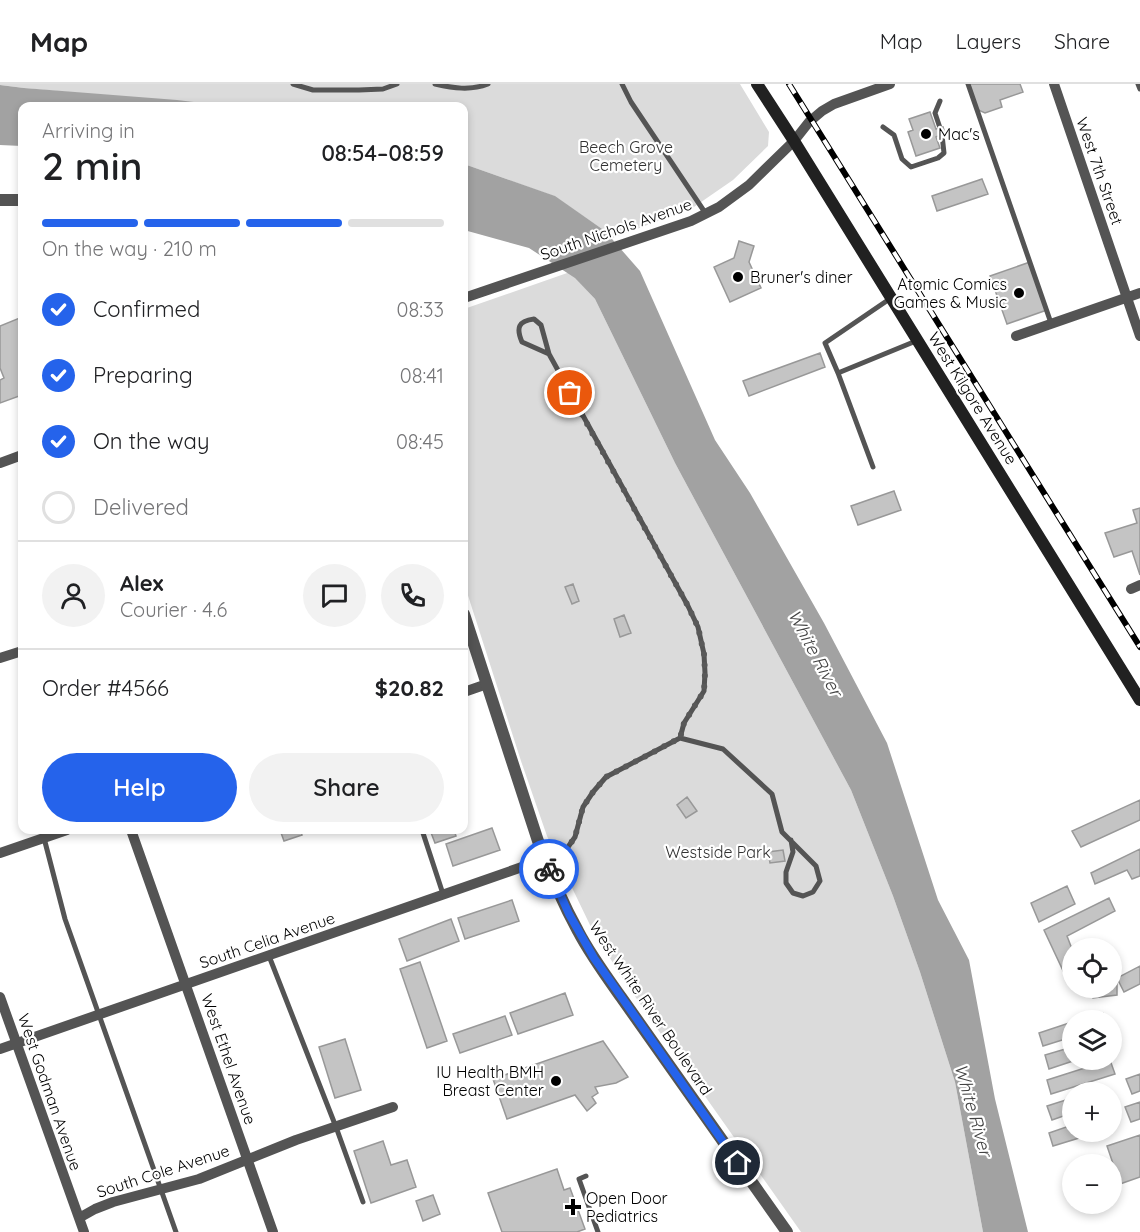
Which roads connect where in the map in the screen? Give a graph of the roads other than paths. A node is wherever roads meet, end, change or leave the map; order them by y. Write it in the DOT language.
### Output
graph roads {
  1 [pos="293,84"];
  2 [pos="397,84"];
  3 [pos="435,84"];
  4 [pos="488,84"];
  5 [pos="622,84"];
  6 [pos="757,84"];
  7 [pos="890,84"];
  8 [pos="968,84"];
  9 [pos="1054,84"];
  10 [pos="1138,84"];
  11 [pos="1140,89"];
  12 [pos="940,101"];
  13 [pos="883,127"];
  14 [pos="794,141"];
  15 [pos="0,200"];
  16 [pos="18,200"];
  17 [pos="705,214"];
  18 [pos="1140,293"];
  19 [pos="468,297"];
  20 [pos="891,298"];
  21 [pos="1127,298"];
  22 [pos="1051,324"];
  23 [pos="1016,336"];
  24 [pos="1140,336"];
  25 [pos="917,340"];
  26 [pos="549,354"];
  27 [pos="838,374"];
  28 [pos="18,456"];
  29 [pos="0,463"];
  30 [pos="873,467"];
  31 [pos="468,626"];
  32 [pos="18,652"];
  33 [pos="0,658"];
  34 [pos="487,684"];
  35 [pos="468,691"];
  36 [pos="1140,700"];
  37 [pos="680,738"];
  38 [pos="56,834"];
  39 [pos="132,834"];
  40 [pos="423,834"];
  41 [pos="44,838"];
  42 [pos="791,840"];
  43 [pos="0,853"];
  44 [pos="545,859"];
  45 [pos="443,894"];
  46 [pos="269,956"];
  47 [pos="186,984"];
  48 [pos="0,997"];
  49 [pos="100,1015"];
  50 [pos="17,1044"];
  51 [pos="0,1049"];
  52 [pos="393,1107"];
  53 [pos="336,1127"];
  54 [pos="247,1159"];
  55 [pos="586,1176"];
  56 [pos="161,1189"];
  57 [pos="363,1202"];
  58 [pos="79,1218"];
  59 [pos="84,1232"];
  60 [pos="176,1232"];
  61 [pos="273,1232"];
  62 [pos="598,1232"];
  63 [pos="787,1232"];
  1 -- 2 [label="lane"];
  3 -- 4 [label="lane"];
  5 -- 17 [label="lane"];
  6 -- 14 [label="main road, West Kilgore Avenue"];
  7 -- 14 [label="street, South Nichols Avenue"];
  8 -- 22 [label="lane"];
  9 -- 21 [label="street, West 7th Street"];
  10 -- 11 [label="lane"];
  12 -- 13 [label="lane"];
  14 -- 17 [label="street, South Nichols Avenue"];
  14 -- 20 [label="main road, West Kilgore Avenue"];
  15 -- 16 [label="street"];
  17 -- 19 [label="street, South Nichols Avenue"];
  18 -- 21 [label="street"];
  20 -- 25 [label="main road, West Kilgore Avenue"];
  20 -- 27 [label="lane"];
  21 -- 22 [label="street"];
  21 -- 24 [label="street, West 7th Street"];
  22 -- 23 [label="street"];
  25 -- 27 [label="lane"];
  25 -- 36 [label="main road, West Kilgore Avenue"];
  26 -- 26 [label="lane"];
  26 -- 37 [label="lane"];
  27 -- 30 [label="lane"];
  28 -- 29 [label="street"];
  31 -- 34 [label="street, West White River Boulevard"];
  32 -- 33 [label="street"];
  34 -- 35 [label="street"];
  34 -- 44 [label="street, West White River Boulevard"];
  37 -- 42 [label="lane"];
  37 -- 44 [label="lane"];
  38 -- 41 [label="street"];
  39 -- 47 [label="street, West Ethel Avenue"];
  40 -- 45 [label="lane"];
  41 -- 43 [label="street"];
  41 -- 49 [label="lane"];
  42 -- 42 [label="lane"];
  44 -- 45 [label="street, South Celia Avenue"];
  44 -- 63 [label="street, West White River Boulevard"];
  45 -- 46 [label="street, South Celia Avenue"];
  46 -- 47 [label="street, South Celia Avenue"];
  46 -- 53 [label="lane"];
  47 -- 49 [label="street, South Celia Avenue"];
  47 -- 54 [label="street, West Ethel Avenue"];
  48 -- 50 [label="street, West Godman Avenue"];
  49 -- 50 [label="street, South Celia Avenue"];
  49 -- 56 [label="lane"];
  50 -- 51 [label="street, South Celia Avenue"];
  50 -- 58 [label="street, West Godman Avenue"];
  52 -- 53 [label="street, South Cole Avenue"];
  53 -- 54 [label="street, South Cole Avenue"];
  53 -- 57 [label="lane"];
  54 -- 56 [label="street, South Cole Avenue"];
  54 -- 61 [label="street, West Ethel Avenue"];
  55 -- 62 [label="lane"];
  56 -- 58 [label="street, South Cole Avenue"];
  56 -- 60 [label="lane"];
  58 -- 59 [label="street, West Godman Avenue"];
}
